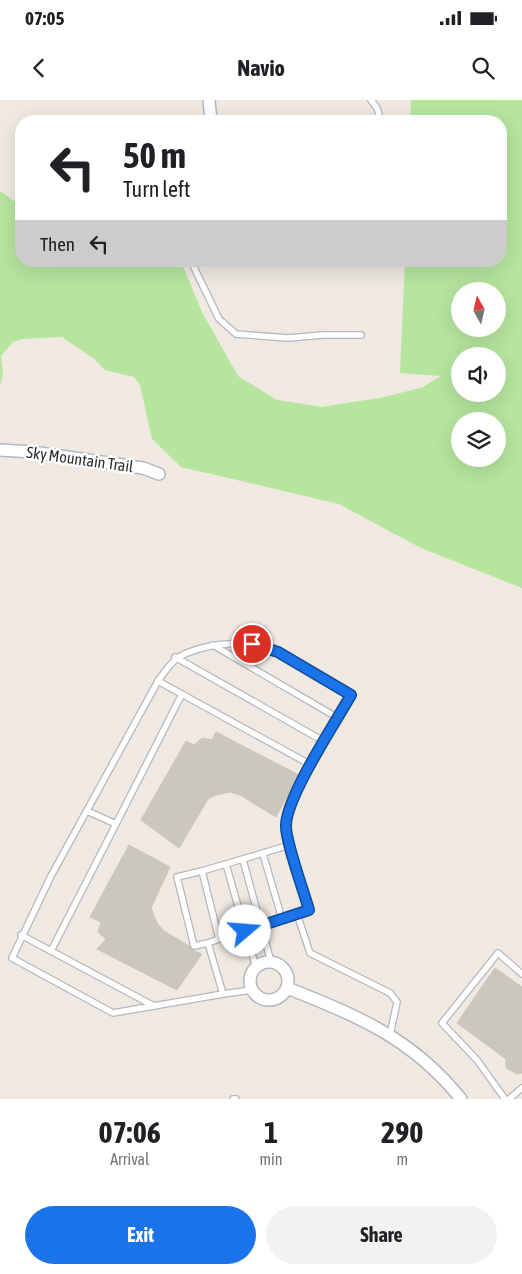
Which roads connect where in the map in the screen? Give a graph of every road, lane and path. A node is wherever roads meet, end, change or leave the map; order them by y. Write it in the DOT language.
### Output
graph roads {
  1 [pos="209,100"];
  2 [pos="371,100"];
  3 [pos="210,115"];
  4 [pos="379,115"];
  5 [pos="194,267"];
  6 [pos="361,335"];
  7 [pos="0,450"];
  8 [pos="159,474"];
  9 [pos="213,645"];
  10 [pos="175,657"];
  11 [pos="158,680"];
  12 [pos="182,694"];
  13 [pos="338,718"];
  14 [pos="325,742"];
  15 [pos="311,765"];
  16 [pos="87,811"];
  17 [pos="116,824"];
  18 [pos="290,845"];
  19 [pos="263,854"];
  20 [pos="243,860"];
  21 [pos="226,864"];
  22 [pos="202,871"];
  23 [pos="297,914"];
  24 [pos="282,919"];
  25 [pos="261,926"];
  26 [pos="245,931"];
  27 [pos="21,935"];
  28 [pos="219,938"];
  29 [pos="208,943"];
  30 [pos="51,951"];
  31 [pos="271,962"];
  32 [pos="256,967"];
  33 [pos="522,974"];
  34 [pos="287,988"];
  35 [pos="252,990"];
  36 [pos="223,994"];
  37 [pos="154,1006"];
  38 [pos="390,1034"];
  39 [pos="522,1088"];
  40 [pos="461,1099"];
  41 [pos="507,1099"];
  1 -- 3 [label="street"];
  2 -- 4 [label="lane"];
  5 -- 6 [label="lane"];
  7 -- 8 [label="street, Sky Mountain Trail"];
  9 -- 10 [label="lane"];
  9 -- 13 [label="lane"];
  9 -- 13 [label="lane"];
  10 -- 11 [label="lane"];
  10 -- 14 [label="lane"];
  11 -- 12 [label="lane"];
  11 -- 16 [label="lane"];
  12 -- 15 [label="lane"];
  12 -- 17 [label="lane"];
  13 -- 14 [label="lane"];
  14 -- 15 [label="lane"];
  15 -- 18 [label="lane"];
  16 -- 17 [label="lane"];
  16 -- 27 [label="lane"];
  17 -- 30 [label="lane"];
  18 -- 19 [label="lane"];
  18 -- 23 [label="lane"];
  19 -- 20 [label="lane"];
  19 -- 24 [label="lane"];
  20 -- 21 [label="lane"];
  20 -- 25 [label="lane"];
  21 -- 22 [label="lane"];
  21 -- 26 [label="lane"];
  22 -- 28 [label="lane"];
  22 -- 29 [label="lane"];
  23 -- 24 [label="lane"];
  23 -- 38 [label="lane"];
  24 -- 25 [label="lane"];
  25 -- 26 [label="lane"];
  25 -- 31 [label="lane"];
  26 -- 28 [label="lane"];
  26 -- 32 [label="lane"];
  27 -- 30 [label="lane"];
  27 -- 37 [label="lane"];
  28 -- 29 [label="lane"];
  29 -- 36 [label="lane"];
  30 -- 37 [label="lane"];
  31 -- 32 [label="street"];
  31 -- 34 [label="street"];
  32 -- 35 [label="street"];
  33 -- 41 [label="lane"];
  34 -- 35 [label="street"];
  34 -- 38 [label="street"];
  35 -- 36 [label="lane"];
  36 -- 37 [label="lane"];
  38 -- 40 [label="street"];
  39 -- 41 [label="lane"];
}
